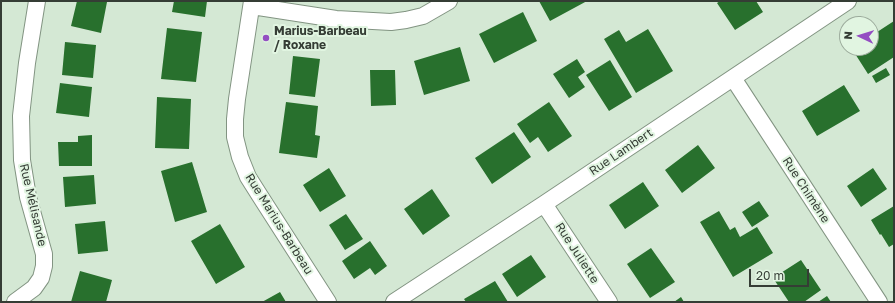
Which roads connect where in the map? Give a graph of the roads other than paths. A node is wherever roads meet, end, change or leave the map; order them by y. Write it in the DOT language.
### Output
graph roads {
  1 [pos="37,1"];
  2 [pos="449,1"];
  3 [pos="848,1"];
  4 [pos="252,4"];
  5 [pos="732,78"];
  6 [pos="544,204"];
  7 [pos="15,302"];
  8 [pos="328,302"];
  9 [pos="394,302"];
  10 [pos="609,302"];
  11 [pos="879,302"];
  1 -- 7 [label="street, Rue Mélisande"];
  2 -- 4 [label="street"];
  3 -- 5 [label="street, Rue Lambert"];
  4 -- 8 [label="street, Rue Marius-Barbeau"];
  5 -- 6 [label="street, Rue Lambert"];
  5 -- 11 [label="street, Rue Chimène"];
  6 -- 9 [label="street, Rue Lambert"];
  6 -- 10 [label="street, Rue Juliette"];
}
